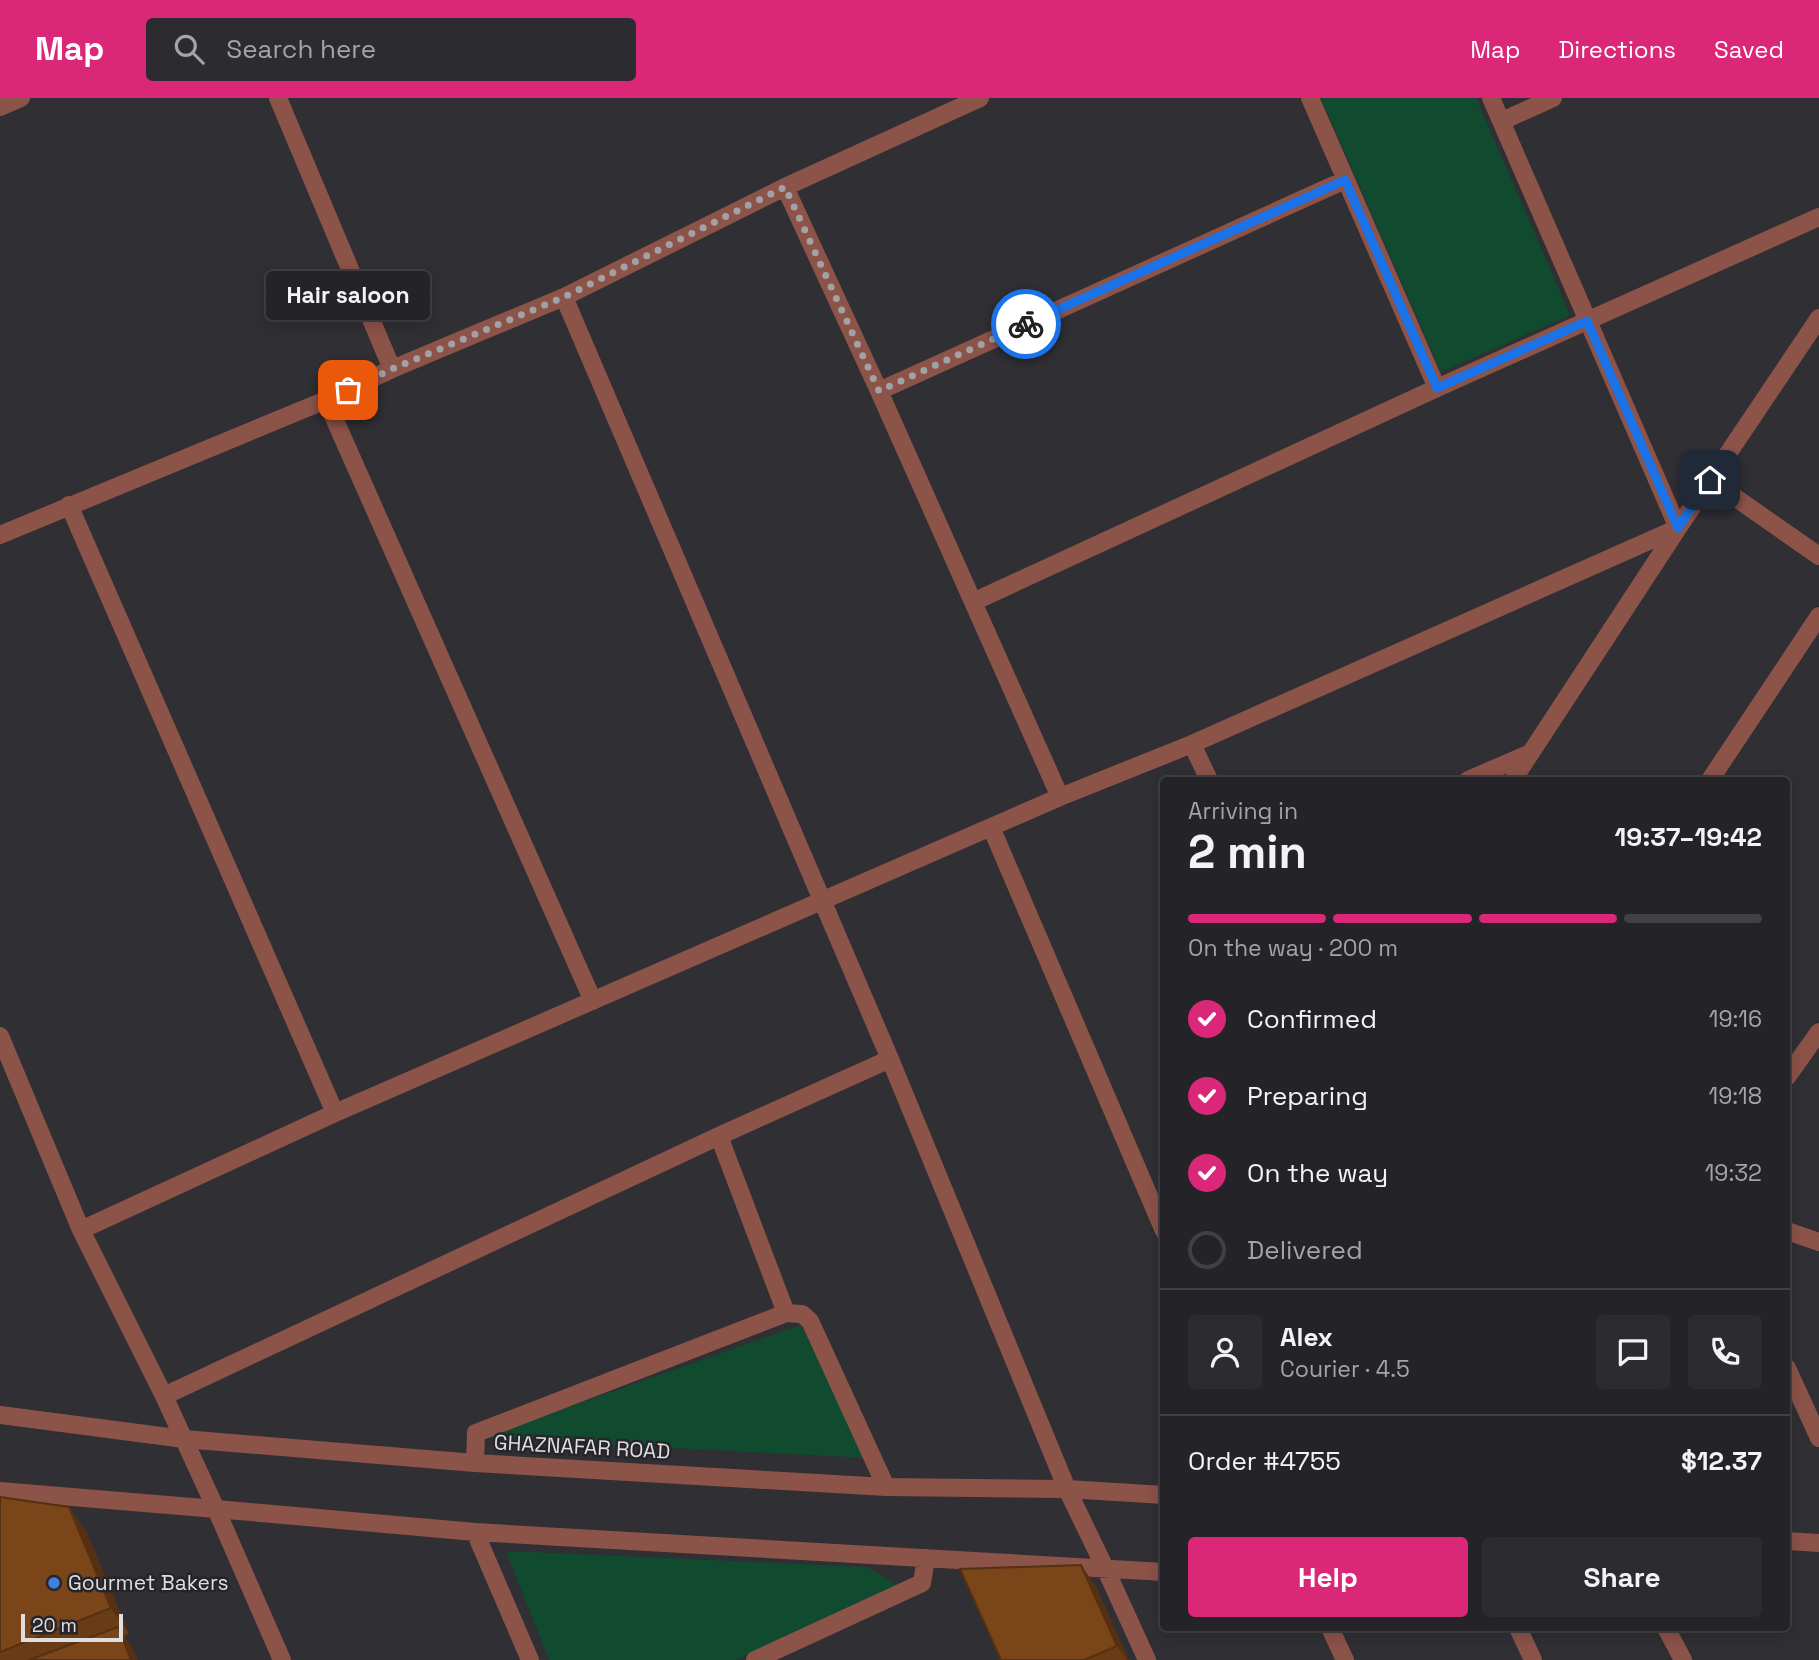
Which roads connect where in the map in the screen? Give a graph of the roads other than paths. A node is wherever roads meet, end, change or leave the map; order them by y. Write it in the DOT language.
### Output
graph roads {
  1 [pos="20,98"];
  2 [pos="278,98"];
  3 [pos="980,98"];
  4 [pos="1310,98"];
  5 [pos="1491,98"];
  6 [pos="1553,98"];
  7 [pos="0,107"];
  8 [pos="1502,121"];
  9 [pos="1345,180"];
  10 [pos="785,187"];
  11 [pos="1819,217"];
  12 [pos="564,297"];
  13 [pos="1819,320"];
  14 [pos="1587,321"];
  15 [pos="392,369"];
  16 [pos="1437,388"];
  17 [pos="879,391"];
  18 [pos="326,400"];
  19 [pos="1710,480"];
  20 [pos="69,505"];
  21 [pos="1678,528"];
  22 [pos="0,535"];
  23 [pos="1819,556"];
  24 [pos="973,602"];
  25 [pos="1819,616"];
  26 [pos="1192,744"];
  27 [pos="1531,753"];
  28 [pos="1208,777"];
  29 [pos="1475,777"];
  30 [pos="1515,777"];
  31 [pos="1712,777"];
  32 [pos="1060,797"];
  33 [pos="991,827"];
  34 [pos="823,900"];
  35 [pos="593,1000"];
  36 [pos="1819,1032"];
  37 [pos="0,1036"];
  38 [pos="890,1059"];
  39 [pos="1790,1073"];
  40 [pos="335,1113"];
  41 [pos="719,1136"];
  42 [pos="1158,1200"];
  43 [pos="81,1230"];
  44 [pos="1790,1232"];
  45 [pos="1819,1242"];
  46 [pos="786,1313"];
  47 [pos="1790,1375"];
  48 [pos="164,1396"];
  49 [pos="0,1415"];
  50 [pos="1819,1438"];
  51 [pos="184,1439"];
  52 [pos="475,1463"];
  53 [pos="886,1487"];
  54 [pos="1067,1489"];
  55 [pos="0,1491"];
  56 [pos="1160,1495"];
  57 [pos="216,1508"];
  58 [pos="474,1532"];
  59 [pos="1790,1541"];
  60 [pos="1819,1543"];
  61 [pos="926,1558"];
  62 [pos="1106,1570"];
  63 [pos="1160,1572"];
  64 [pos="1331,1631"];
  65 [pos="1519,1631"];
  66 [pos="1668,1631"];
  67 [pos="282,1660"];
  68 [pos="530,1660"];
  69 [pos="755,1660"];
  70 [pos="1147,1660"];
  71 [pos="1345,1660"];
  72 [pos="1533,1660"];
  73 [pos="1683,1660"];
  1 -- 7 [label="street"];
  2 -- 15 [label="street"];
  3 -- 10 [label="street"];
  4 -- 9 [label="street"];
  5 -- 8 [label="street"];
  6 -- 8 [label="street"];
  8 -- 14 [label="street"];
  9 -- 16 [label="street"];
  9 -- 17 [label="street"];
  10 -- 12 [label="street"];
  10 -- 17 [label="street"];
  11 -- 14 [label="street"];
  12 -- 15 [label="street"];
  12 -- 34 [label="street"];
  13 -- 19 [label="street"];
  14 -- 16 [label="street"];
  14 -- 21 [label="street"];
  15 -- 18 [label="street"];
  16 -- 24 [label="street"];
  17 -- 24 [label="street"];
  18 -- 20 [label="street"];
  18 -- 35 [label="street"];
  19 -- 21 [label="street"];
  19 -- 23 [label="street"];
  20 -- 22 [label="street"];
  20 -- 40 [label="street"];
  21 -- 26 [label="street"];
  21 -- 27 [label="street"];
  24 -- 32 [label="street"];
  25 -- 31 [label="street"];
  26 -- 28 [label="street"];
  26 -- 32 [label="street"];
  27 -- 29 [label="street"];
  27 -- 30 [label="street"];
  32 -- 33 [label="street"];
  33 -- 34 [label="street"];
  33 -- 42 [label="street"];
  34 -- 35 [label="street"];
  34 -- 38 [label="street"];
  35 -- 40 [label="street"];
  36 -- 39 [label="street"];
  37 -- 43 [label="street"];
  38 -- 41 [label="street"];
  38 -- 54 [label="street"];
  40 -- 43 [label="street"];
  41 -- 46 [label="street"];
  41 -- 48 [label="street"];
  43 -- 48 [label="street"];
  44 -- 45 [label="street"];
  46 -- 52 [label="street"];
  46 -- 53 [label="street"];
  47 -- 50 [label="street"];
  48 -- 51 [label="street"];
  49 -- 51 [label="street, GHAZNAFAR ROAD"];
  51 -- 52 [label="street, GHAZNAFAR ROAD"];
  51 -- 57 [label="street"];
  52 -- 53 [label="street, GHAZNAFAR ROAD"];
  53 -- 54 [label="street, GHAZNAFAR ROAD"];
  54 -- 56 [label="street, GHAZNAFAR ROAD"];
  54 -- 62 [label="street"];
  55 -- 57 [label="street"];
  57 -- 58 [label="street"];
  57 -- 67 [label="street"];
  58 -- 61 [label="street"];
  58 -- 68 [label="street"];
  59 -- 60 [label="street"];
  61 -- 62 [label="street"];
  61 -- 69 [label="street"];
  62 -- 63 [label="street"];
  62 -- 70 [label="street"];
  64 -- 71 [label="street"];
  65 -- 72 [label="street"];
  66 -- 73 [label="street"];
}
